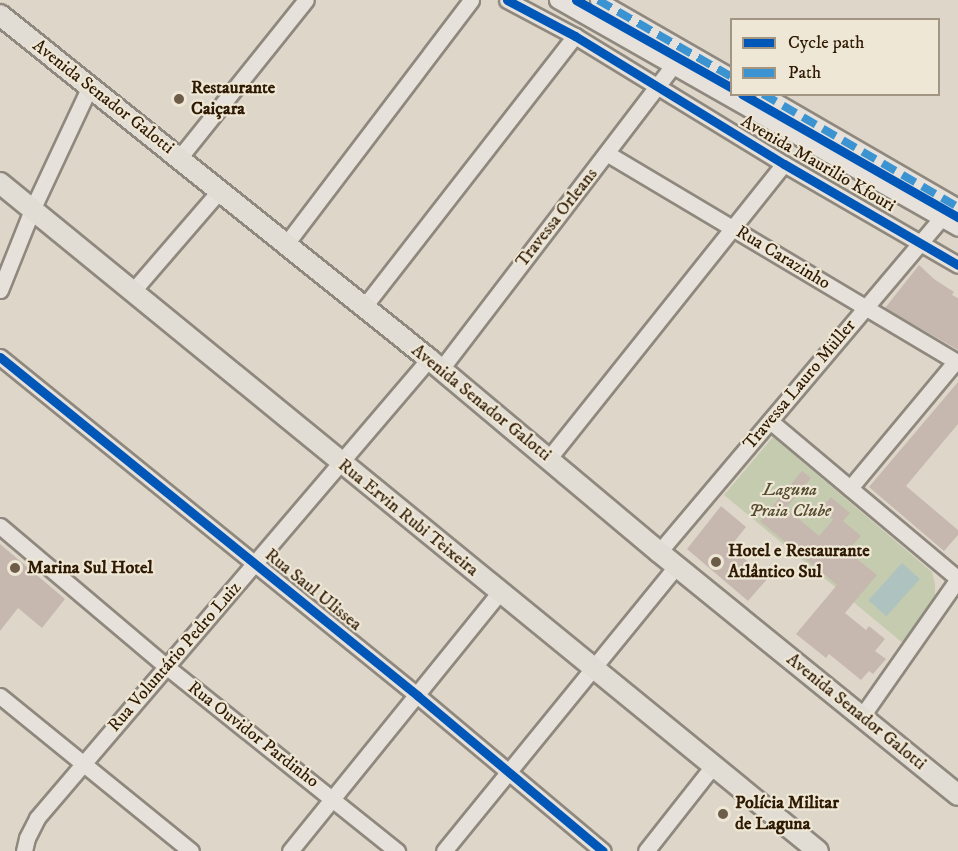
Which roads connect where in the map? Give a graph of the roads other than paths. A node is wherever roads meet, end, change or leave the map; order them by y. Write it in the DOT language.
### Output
graph roads {
  1 [pos="306,0"];
  2 [pos="471,0"];
  3 [pos="507,0"];
  4 [pos="557,0"];
  5 [pos="598,0"];
  6 [pos="0,15"];
  7 [pos="575,36"];
  8 [pos="672,67"];
  9 [pos="730,76"];
  10 [pos="90,86"];
  11 [pos="658,88"];
  12 [pos="766,96"];
  13 [pos="608,154"];
  14 [pos="180,158"];
  15 [pos="784,164"];
  16 [pos="0,183"];
  17 [pos="220,190"];
  18 [pos="958,207"];
  19 [pos="32,210"];
  20 [pos="941,218"];
  21 [pos="733,228"];
  22 [pos="958,228"];
  23 [pos="920,242"];
  24 [pos="286,244"];
  25 [pos="958,265"];
  26 [pos="0,290"];
  27 [pos="132,292"];
  28 [pos="865,307"];
  29 [pos="363,308"];
  30 [pos="0,357"];
  31 [pos="957,362"];
  32 [pos="435,364"];
  33 [pos="770,421"];
  34 [pos="549,458"];
  35 [pos="341,463"];
  36 [pos="850,488"];
  37 [pos="0,526"];
  38 [pos="659,552"];
  39 [pos="255,563"];
  40 [pos="677,565"];
  41 [pos="958,579"];
  42 [pos="500,592"];
  43 [pos="167,667"];
  44 [pos="592,668"];
  45 [pos="0,696"];
  46 [pos="418,696"];
  47 [pos="862,716"];
  48 [pos="83,763"];
  49 [pos="713,766"];
  50 [pos="506,771"];
  51 [pos="958,795"];
  52 [pos="333,798"];
  53 [pos="24,851"];
  54 [pos="191,851"];
  55 [pos="290,851"];
  56 [pos="397,851"];
  57 [pos="444,851"];
  58 [pos="603,851"];
  59 [pos="646,851"];
  60 [pos="818,851"];
  1 -- 14 [label="street"];
  2 -- 24 [label="street"];
  3 -- 7 [label="street, Avenida Maurilio Kfouri"];
  4 -- 8 [label="street, Avenida Maurilio Kfouri"];
  5 -- 9 [label="street"];
  6 -- 10 [label="main road, Avenida Senador Galotti"];
  7 -- 11 [label="street, Avenida Maurilio Kfouri"];
  7 -- 29 [label="street"];
  8 -- 11 [label="street, Travessa Orleans"];
  8 -- 20 [label="street, Avenida Maurilio Kfouri"];
  10 -- 14 [label="main road, Avenida Senador Galotti"];
  10 -- 19 [label="street"];
  11 -- 13 [label="street, Travessa Orleans"];
  11 -- 15 [label="street, Avenida Maurilio Kfouri"];
  12 -- 18 [label="street"];
  13 -- 21 [label="street, Rua Carazinho"];
  13 -- 32 [label="street, Travessa Orleans"];
  14 -- 17 [label="main road, Avenida Senador Galotti"];
  15 -- 21 [label="street"];
  15 -- 23 [label="street, Avenida Maurilio Kfouri"];
  16 -- 19 [label="main road, Rua Ervin Rubi Teixeira"];
  17 -- 24 [label="main road, Avenida Senador Galotti"];
  17 -- 27 [label="street"];
  19 -- 26 [label="street"];
  19 -- 27 [label="main road, Rua Ervin Rubi Teixeira"];
  20 -- 22 [label="street, Avenida Maurilio Kfouri"];
  20 -- 23 [label="street, Travessa Lauro Müller"];
  21 -- 28 [label="street, Rua Carazinho"];
  21 -- 34 [label="street"];
  23 -- 25 [label="street, Avenida Maurilio Kfouri"];
  23 -- 28 [label="street, Travessa Lauro Müller"];
  24 -- 29 [label="main road, Avenida Senador Galotti"];
  27 -- 35 [label="main road, Rua Ervin Rubi Teixeira"];
  28 -- 31 [label="street, Rua Carazinho"];
  28 -- 33 [label="street, Travessa Lauro Müller"];
  29 -- 32 [label="main road, Avenida Senador Galotti"];
  30 -- 39 [label="street, Rua Saul Ulissea"];
  31 -- 36 [label="street"];
  32 -- 34 [label="main road, Avenida Senador Galotti"];
  32 -- 35 [label="street, Rua Voluntário Pedro Luiz"];
  33 -- 36 [label="street"];
  33 -- 38 [label="street, Travessa Lauro Müller"];
  34 -- 38 [label="main road, Avenida Senador Galotti"];
  35 -- 39 [label="street, Rua Voluntário Pedro Luiz"];
  35 -- 42 [label="main road, Rua Ervin Rubi Teixeira"];
  36 -- 41 [label="street"];
  37 -- 43 [label="street, Rua Ouvidor Pardinho"];
  38 -- 40 [label="main road, Avenida Senador Galotti"];
  39 -- 43 [label="street, Rua Voluntário Pedro Luiz"];
  39 -- 46 [label="street, Rua Saul Ulissea"];
  40 -- 44 [label="street"];
  40 -- 47 [label="main road, Avenida Senador Galotti"];
  41 -- 47 [label="street"];
  42 -- 44 [label="main road, Rua Ervin Rubi Teixeira"];
  42 -- 46 [label="street"];
  43 -- 48 [label="street, Rua Voluntário Pedro Luiz"];
  43 -- 52 [label="street, Rua Ouvidor Pardinho"];
  44 -- 49 [label="main road, Rua Ervin Rubi Teixeira"];
  44 -- 50 [label="street"];
  45 -- 48 [label="street"];
  46 -- 50 [label="street, Rua Saul Ulissea"];
  46 -- 52 [label="street"];
  47 -- 51 [label="main road, Avenida Senador Galotti"];
  48 -- 53 [label="street, Rua Voluntário Pedro Luiz"];
  48 -- 54 [label="street"];
  49 -- 59 [label="street"];
  49 -- 60 [label="main road, Rua Ervin Rubi Teixeira"];
  50 -- 57 [label="street"];
  50 -- 58 [label="street, Rua Saul Ulissea"];
  52 -- 55 [label="street"];
  52 -- 56 [label="street, Rua Ouvidor Pardinho"];
}
